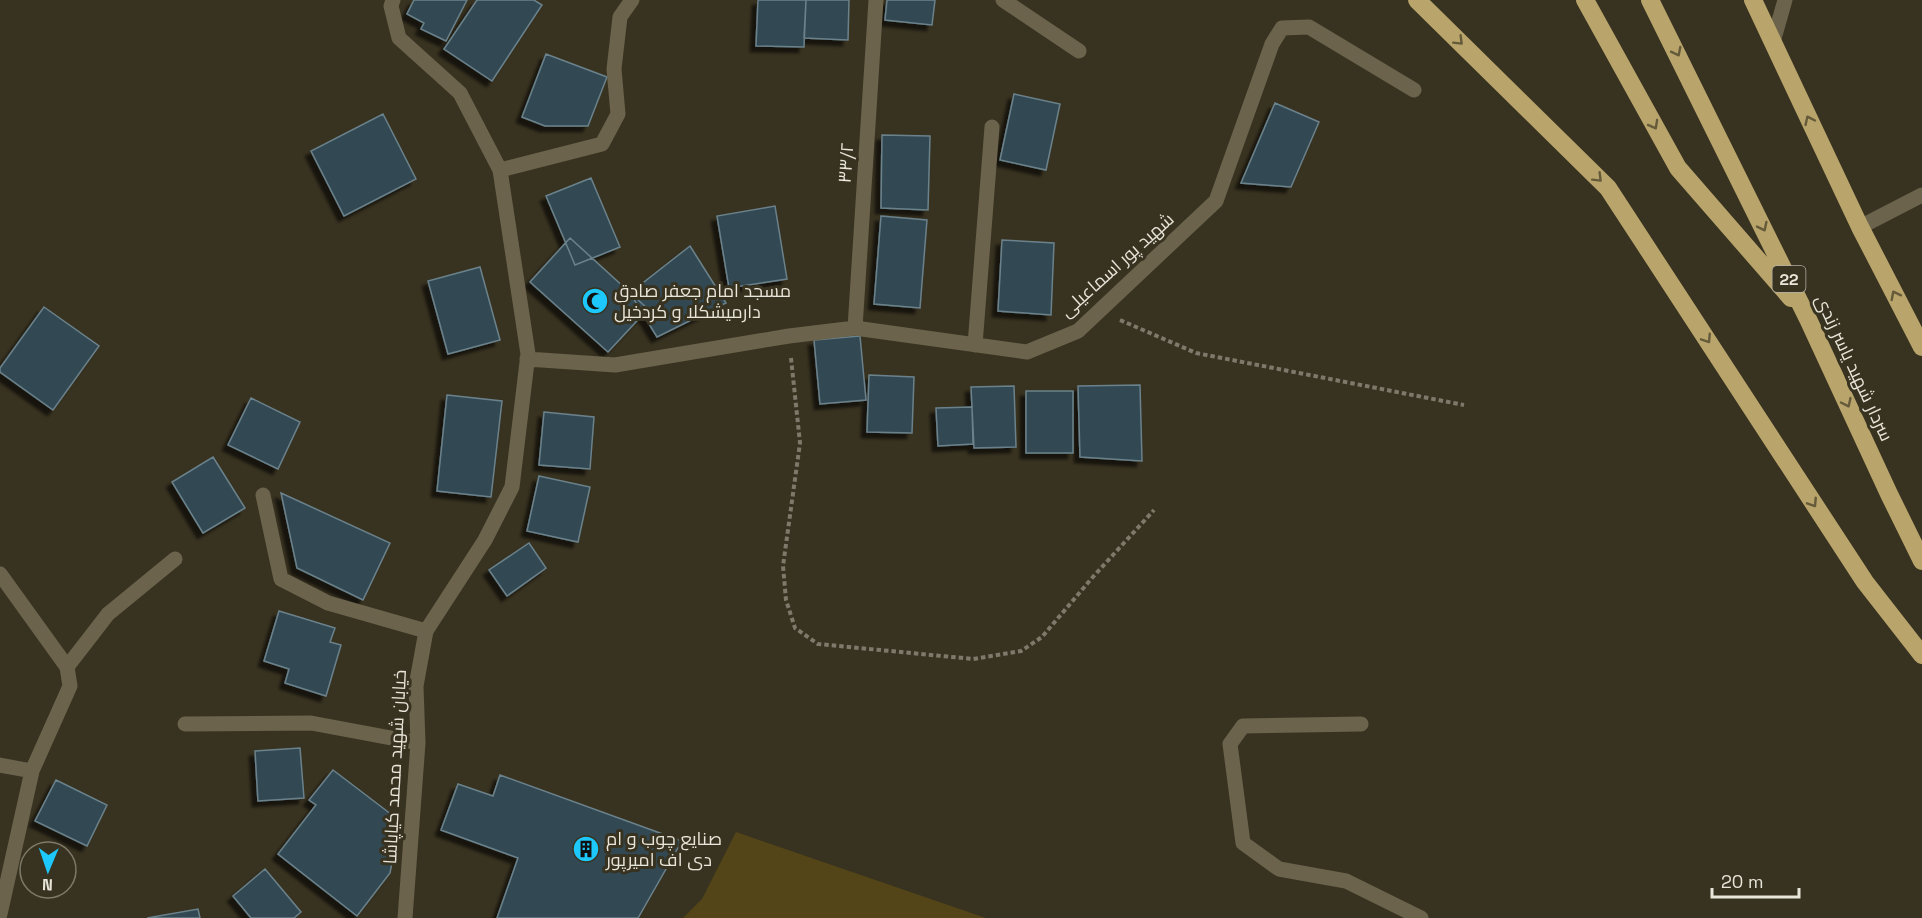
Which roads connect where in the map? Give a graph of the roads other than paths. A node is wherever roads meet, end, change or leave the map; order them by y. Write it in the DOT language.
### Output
graph roads {
  1 [pos="393,0"];
  2 [pos="632,0"];
  3 [pos="876,0"];
  4 [pos="1003,0"];
  5 [pos="1418,0"];
  6 [pos="1585,0"];
  7 [pos="1650,0"];
  8 [pos="1753,0"];
  9 [pos="1785,0"];
  10 [pos="1773,42"];
  11 [pos="1079,51"];
  12 [pos="1414,90"];
  13 [pos="992,127"];
  14 [pos="500,170"];
  15 [pos="1922,195"];
  16 [pos="1860,227"];
  17 [pos="1809,319"];
  18 [pos="855,328"];
  19 [pos="975,345"];
  20 [pos="1922,347"];
  21 [pos="527,359"];
  22 [pos="263,495"];
  23 [pos="175,559"];
  24 [pos="1922,561"];
  25 [pos="0,574"];
  26 [pos="426,631"];
  27 [pos="1922,655"];
  28 [pos="67,667"];
  29 [pos="186,724"];
  30 [pos="1362,724"];
  31 [pos="418,743"];
  32 [pos="0,765"];
  33 [pos="32,771"];
  34 [pos="0,914"];
  35 [pos="405,918"];
  36 [pos="1421,918"];
  1 -- 14 [label="street, خیابان شهید محمد کیاپاشا"];
  2 -- 14 [label="street"];
  3 -- 18 [label="street, ۳۳/۲"];
  4 -- 11 [label="street"];
  5 -- 27 [label="highway, one-way"];
  6 -- 17 [label="highway, one-way"];
  7 -- 17 [label="highway, سردار شهید یاسر زندی / 22, one-way"];
  8 -- 10 [label="highway"];
  9 -- 10 [label="street"];
  16 -- 10 [label="highway, one-way"];
  12 -- 19 [label="street, شهید پور اسماعیلی"];
  13 -- 19 [label="street"];
  14 -- 21 [label="street, خیابان شهید محمد کیاپاشا"];
  15 -- 16 [label="street"];
  20 -- 16 [label="highway, one-way"];
  17 -- 24 [label="highway, سردار شهید یاسر زندی / 22, one-way"];
  18 -- 19 [label="street, شهید پور اسماعیلی"];
  18 -- 21 [label="street, شهید پور اسماعیلی"];
  21 -- 26 [label="street, خیابان شهید محمد کیاپاشا"];
  22 -- 26 [label="street"];
  23 -- 28 [label="street"];
  25 -- 28 [label="street"];
  26 -- 31 [label="street, خیابان شهید محمد کیاپاشا"];
  28 -- 33 [label="street"];
  29 -- 31 [label="street"];
  30 -- 36 [label="street"];
  31 -- 35 [label="street, خیابان شهید محمد کیاپاشا"];
  32 -- 33 [label="street"];
  33 -- 34 [label="street"];
}
